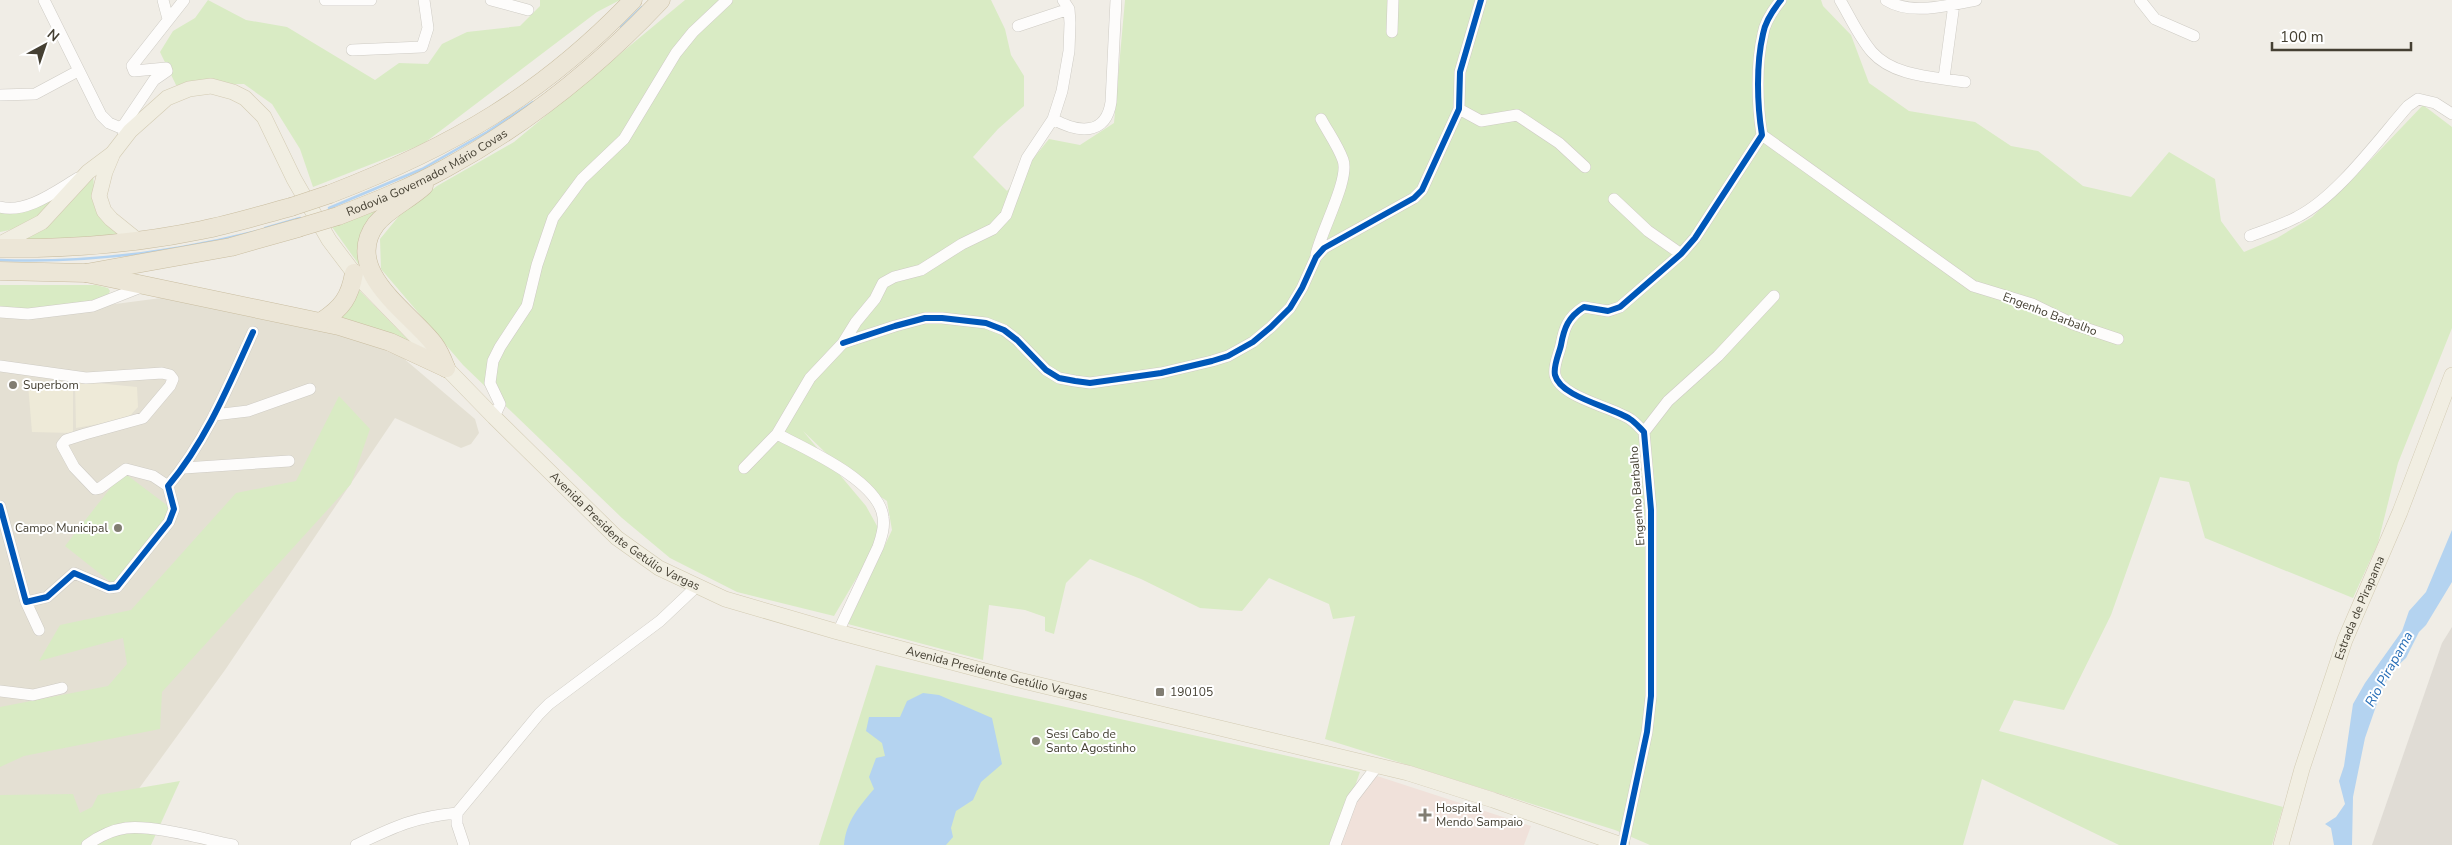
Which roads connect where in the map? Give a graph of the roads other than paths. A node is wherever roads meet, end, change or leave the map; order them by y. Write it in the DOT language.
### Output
graph roads {
  1 [pos="44,0"];
  2 [pos="163,0"];
  3 [pos="184,0"];
  4 [pos="325,0"];
  5 [pos="370,0"];
  6 [pos="424,0"];
  7 [pos="491,0"];
  8 [pos="633,0"];
  9 [pos="661,0"];
  10 [pos="727,0"];
  11 [pos="1116,0"];
  12 [pos="1393,0"];
  13 [pos="1481,0"];
  14 [pos="1781,0"];
  15 [pos="1840,0"];
  16 [pos="1886,0"];
  17 [pos="1976,0"];
  18 [pos="2140,0"];
  19 [pos="1066,4"];
  20 [pos="1954,4"];
  21 [pos="528,10"];
  22 [pos="168,19"];
  23 [pos="1018,26"];
  24 [pos="1392,32"];
  25 [pos="2194,36"];
  26 [pos="352,50"];
  27 [pos="78,71"];
  28 [pos="1944,78"];
  29 [pos="1966,82"];
  30 [pos="0,95"];
  31 [pos="1459,109"];
  32 [pos="2452,114"];
  33 [pos="1053,119"];
  34 [pos="1321,119"];
  35 [pos="125,130"];
  36 [pos="1762,135"];
  37 [pos="113,153"];
  38 [pos="1585,167"];
  39 [pos="440,171"];
  40 [pos="88,172"];
  41 [pos="1614,199"];
  42 [pos="1,208"];
  43 [pos="2250,236"];
  44 [pos="137,240"];
  45 [pos="0,246"];
  46 [pos="1681,254"];
  47 [pos="1316,257"];
  48 [pos="0,271"];
  49 [pos="86,273"];
  50 [pos="354,273"];
  51 [pos="145,285"];
  52 [pos="1774,296"];
  53 [pos="0,312"];
  54 [pos="322,321"];
  55 [pos="253,332"];
  56 [pos="2118,339"];
  57 [pos="843,343"];
  58 [pos="0,366"];
  59 [pos="446,368"];
  60 [pos="2452,375"];
  61 [pos="310,390"];
  62 [pos="214,415"];
  63 [pos="494,418"];
  64 [pos="1644,432"];
  65 [pos="777,434"];
  66 [pos="289,461"];
  67 [pos="184,468"];
  68 [pos="744,468"];
  69 [pos="168,486"];
  70 [pos="0,506"];
  71 [pos="696,587"];
  72 [pos="26,602"];
  73 [pos="39,630"];
  74 [pos="838,632"];
  75 [pos="62,688"];
  76 [pos="0,690"];
  77 [pos="1378,766"];
  78 [pos="457,813"];
  79 [pos="87,845"];
  80 [pos="233,845"];
  81 [pos="356,845"];
  82 [pos="464,845"];
  83 [pos="1335,845"];
  84 [pos="1622,845"];
  85 [pos="2280,845"];
  1 -- 27 [label="street"];
  2 -- 22 [label="street"];
  3 -- 22 [label="street"];
  4 -- 5 [label="street"];
  6 -- 26 [label="street"];
  7 -- 21 [label="street"];
  8 -- 44 [label="highway, Rodovia Governador Mário Covas, bridge"];
  9 -- 39 [label="highway, Rodovia Governador Mário Covas"];
  10 -- 63 [label="street"];
  11 -- 33 [label="street"];
  12 -- 24 [label="street"];
  13 -- 31 [label="street"];
  14 -- 36 [label="street"];
  15 -- 28 [label="street"];
  16 -- 20 [label="street"];
  17 -- 20 [label="street"];
  18 -- 25 [label="street"];
  19 -- 23 [label="street"];
  19 -- 33 [label="street"];
  20 -- 28 [label="street"];
  22 -- 35 [label="street"];
  27 -- 30 [label="street"];
  27 -- 35 [label="street"];
  28 -- 29 [label="street"];
  31 -- 38 [label="street"];
  31 -- 47 [label="street"];
  32 -- 43 [label="street"];
  33 -- 57 [label="street"];
  34 -- 47 [label="street"];
  35 -- 37 [label="main road, Avenida Presidente Getúlio Vargas"];
  35 -- 50 [label="main road, Avenida Presidente Getúlio Vargas"];
  36 -- 46 [label="street, Engenho Barbalho"];
  36 -- 56 [label="street, Engenho Barbalho"];
  37 -- 40 [label="main road"];
  37 -- 44 [label="main road"];
  39 -- 49 [label="highway, Rodovia Governador Mário Covas, bridge"];
  39 -- 59 [label="highway"];
  40 -- 42 [label="street"];
  40 -- 45 [label="main road"];
  41 -- 46 [label="street"];
  44 -- 45 [label="highway, Rodovia Governador Mário Covas"];
  46 -- 64 [label="street, Engenho Barbalho"];
  47 -- 57 [label="street"];
  48 -- 49 [label="highway, Rodovia Governador Mário Covas"];
  49 -- 51 [label="highway"];
  50 -- 54 [label="highway"];
  50 -- 59 [label="main road, Avenida Presidente Getúlio Vargas"];
  51 -- 53 [label="street"];
  51 -- 54 [label="highway"];
  52 -- 64 [label="street"];
  54 -- 59 [label="highway"];
  55 -- 62 [label="street"];
  57 -- 65 [label="street"];
  58 -- 69 [label="street"];
  59 -- 63 [label="main road, Avenida Presidente Getúlio Vargas"];
  60 -- 85 [label="main road, Estrada de Pirapama"];
  61 -- 62 [label="street"];
  62 -- 67 [label="street"];
  63 -- 71 [label="main road, Avenida Presidente Getúlio Vargas"];
  64 -- 84 [label="street, Engenho Barbalho"];
  65 -- 68 [label="street"];
  65 -- 74 [label="street"];
  66 -- 67 [label="street"];
  67 -- 69 [label="street"];
  69 -- 72 [label="street"];
  70 -- 72 [label="street"];
  71 -- 74 [label="main road, Avenida Presidente Getúlio Vargas"];
  71 -- 78 [label="street"];
  72 -- 73 [label="street"];
  74 -- 77 [label="main road, Avenida Presidente Getúlio Vargas"];
  75 -- 76 [label="street"];
  77 -- 83 [label="street"];
  77 -- 84 [label="main road, Avenida Presidente Getúlio Vargas"];
  78 -- 81 [label="street"];
  78 -- 82 [label="street"];
  79 -- 80 [label="street"];
}
